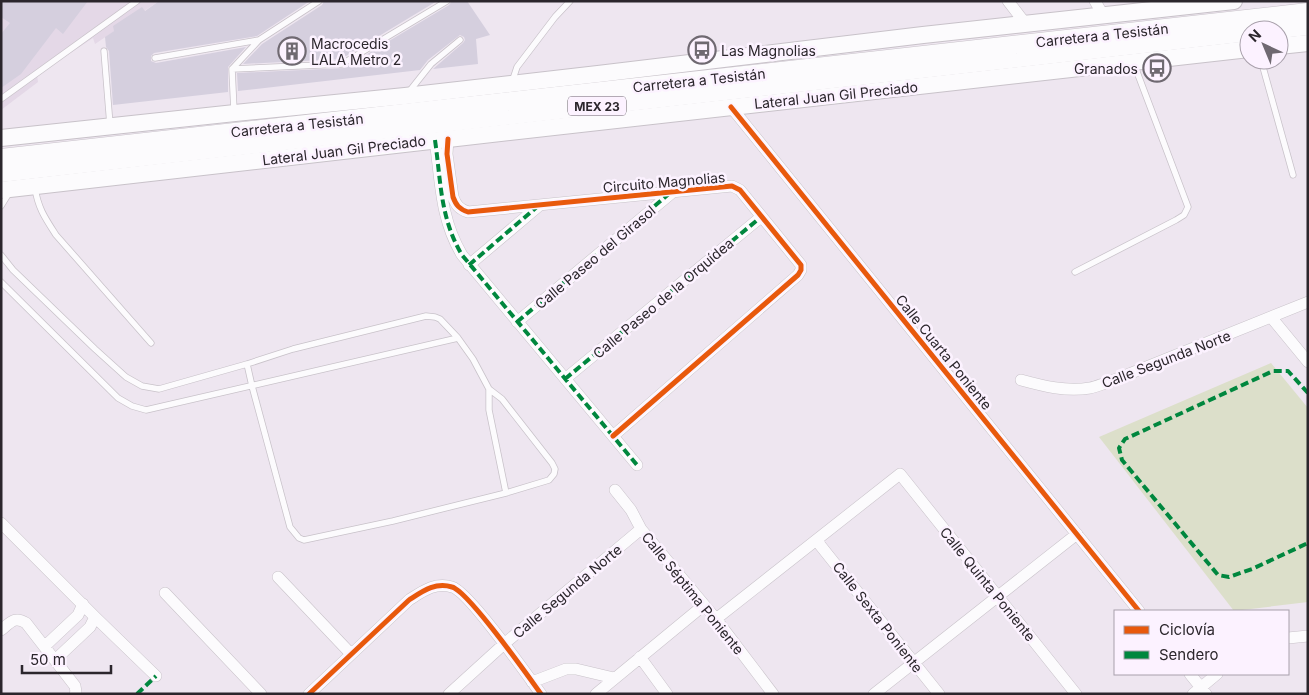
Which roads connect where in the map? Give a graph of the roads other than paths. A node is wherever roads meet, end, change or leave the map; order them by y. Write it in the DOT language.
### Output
graph roads {
  1 [pos="137,1"];
  2 [pos="319,1"];
  3 [pos="447,1"];
  4 [pos="570,1"];
  5 [pos="1008,1"];
  6 [pos="1234,1"];
  7 [pos="1189,4"];
  8 [pos="1099,8"];
  9 [pos="1308,12"];
  10 [pos="1025,24"];
  11 [pos="1308,26"];
  12 [pos="1289,28"];
  13 [pos="1239,33"];
  14 [pos="259,40"];
  15 [pos="460,40"];
  16 [pos="1192,40"];
  17 [pos="1308,43"];
  18 [pos="1289,45"];
  19 [pos="1239,48"];
  20 [pos="104,51"];
  21 [pos="155,58"];
  22 [pos="1134,62"];
  23 [pos="232,69"];
  24 [pos="1263,70"];
  25 [pos="598,74"];
  26 [pos="547,80"];
  27 [pos="511,84"];
  28 [pos="405,96"];
  29 [pos="1,99"];
  30 [pos="591,99"];
  31 [pos="561,102"];
  32 [pos="731,107"];
  33 [pos="235,113"];
  34 [pos="603,122"];
  35 [pos="110,127"];
  36 [pos="552,128"];
  37 [pos="1,138"];
  38 [pos="441,139"];
  39 [pos="1,158"];
  40 [pos="1,173"];
  41 [pos="1293,176"];
  42 [pos="34,186"];
  43 [pos="6,189"];
  44 [pos="673,192"];
  45 [pos="540,205"];
  46 [pos="1,206"];
  47 [pos="761,216"];
  48 [pos="1,255"];
  49 [pos="470,265"];
  50 [pos="1075,272"];
  51 [pos="1,282"];
  52 [pos="1308,302"];
  53 [pos="1271,317"];
  54 [pos="517,322"];
  55 [pos="458,338"];
  56 [pos="151,343"];
  57 [pos="1308,362"];
  58 [pos="247,364"];
  59 [pos="565,379"];
  60 [pos="1020,380"];
  61 [pos="252,386"];
  62 [pos="489,389"];
  63 [pos="613,436"];
  64 [pos="637,465"];
  65 [pos="616,490"];
  66 [pos="506,493"];
  67 [pos="1,523"];
  68 [pos="641,529"];
  69 [pos="1077,534"];
  70 [pos="816,540"];
  71 [pos="278,577"];
  72 [pos="165,592"];
  73 [pos="997,597"];
  74 [pos="83,604"];
  75 [pos="704,605"];
  76 [pos="1138,610"];
  77 [pos="95,617"];
  78 [pos="716,619"];
  79 [pos="1,630"];
  80 [pos="1308,636"];
  81 [pos="1289,638"];
  82 [pos="504,644"];
  83 [pos="45,646"];
  84 [pos="351,654"];
  85 [pos="640,657"];
  86 [pos="56,660"];
  87 [pos="913,663"];
  88 [pos="1191,675"];
  89 [pos="1216,675"];
  90 [pos="156,676"];
  91 [pos="614,678"];
  92 [pos="532,682"];
  93 [pos="1200,692"];
  94 [pos="75,694"];
  95 [pos="261,694"];
  96 [pos="309,694"];
  97 [pos="449,694"];
  98 [pos="541,694"];
  99 [pos="596,694"];
  100 [pos="667,694"];
  101 [pos="773,694"];
  102 [pos="874,694"];
  103 [pos="939,694"];
  104 [pos="1076,694"];
  1 -- 29 [label="lane"];
  2 -- 14 [label="lane"];
  3 -- 23 [label="lane"];
  4 -- 27 [label="lane"];
  5 -- 10 [label="street"];
  6 -- 7 [label="main road"];
  7 -- 8 [label="main road"];
  7 -- 16 [label="street"];
  8 -- 10 [label="main road"];
  9 -- 16 [label="main road, Carretera a Tesistán / MEX 23"];
  10 -- 25 [label="main road"];
  11 -- 12 [label="main road"];
  13 -- 16 [label="main road, Carretera a Tesistán / MEX 23"];
  14 -- 21 [label="lane"];
  14 -- 23 [label="lane"];
  15 -- 28 [label="lane"];
  16 -- 19 [label="main road, Lateral Juan Gil Preciado"];
  16 -- 22 [label="main road, Lateral Juan Gil Preciado"];
  16 -- 30 [label="main road, Carretera a Tesistán / MEX 23"];
  17 -- 18 [label="main road"];
  20 -- 35 [label="lane"];
  22 -- 32 [label="main road, Lateral Juan Gil Preciado"];
  22 -- 50 [label="lane"];
  23 -- 33 [label="lane"];
  24 -- 41 [label="lane"];
  25 -- 26 [label="main road"];
  25 -- 30 [label="main road"];
  26 -- 27 [label="main road"];
  26 -- 31 [label="main road"];
  27 -- 28 [label="main road"];
  28 -- 33 [label="main road"];
  30 -- 31 [label="main road, Carretera a Tesistán / MEX 23"];
  30 -- 34 [label="main road"];
  31 -- 36 [label="main road"];
  31 -- 39 [label="main road, Carretera a Tesistán / MEX 23"];
  31 -- 40 [label="main road, Carretera a Tesistán / MEX 23"];
  32 -- 34 [label="main road, Lateral Juan Gil Preciado"];
  32 -- 69 [label="street, Calle Cuarta Poniente"];
  33 -- 35 [label="main road"];
  34 -- 36 [label="main road, Lateral Juan Gil Preciado"];
  35 -- 37 [label="main road"];
  36 -- 38 [label="main road, Lateral Juan Gil Preciado"];
  38 -- 42 [label="main road, Lateral Juan Gil Preciado"];
  38 -- 45 [label="street, Circuito Magnolias"];
  38 -- 49 [label="street"];
  42 -- 43 [label="main road, Lateral Juan Gil Preciado"];
  42 -- 56 [label="lane"];
  43 -- 46 [label="lane"];
  44 -- 45 [label="street, Circuito Magnolias"];
  44 -- 47 [label="street, Circuito Magnolias"];
  44 -- 54 [label="street, Calle Paseo del Girasol"];
  45 -- 49 [label="street"];
  47 -- 59 [label="street, Calle Paseo de la Orquídea"];
  47 -- 63 [label="street, Circuito Magnolias"];
  48 -- 58 [label="lane"];
  49 -- 54 [label="street"];
  51 -- 61 [label="lane"];
  52 -- 53 [label="street, Calle Segunda Norte"];
  53 -- 57 [label="street"];
  53 -- 60 [label="street, Calle Segunda Norte"];
  54 -- 59 [label="street"];
  55 -- 58 [label="lane"];
  55 -- 61 [label="lane"];
  55 -- 62 [label="lane"];
  58 -- 61 [label="lane"];
  59 -- 63 [label="street"];
  61 -- 66 [label="lane"];
  62 -- 66 [label="lane"];
  62 -- 66 [label="lane"];
  63 -- 64 [label="street"];
  65 -- 68 [label="street, Calle Séptima Poniente"];
  67 -- 74 [label="street"];
  68 -- 75 [label="street, Calle Séptima Poniente"];
  68 -- 82 [label="street, Calle Segunda Norte"];
  69 -- 73 [label="street"];
  69 -- 76 [label="street, Calle Cuarta Poniente"];
  70 -- 73 [label="street, Calle Quinta Poniente"];
  70 -- 78 [label="street"];
  70 -- 87 [label="street, Calle Sexta Poniente"];
  71 -- 84 [label="street"];
  72 -- 95 [label="street"];
  73 -- 87 [label="street"];
  73 -- 104 [label="street, Calle Quinta Poniente"];
  74 -- 77 [label="street"];
  74 -- 83 [label="street"];
  75 -- 78 [label="street, Calle Séptima Poniente"];
  75 -- 85 [label="street"];
  77 -- 86 [label="street"];
  77 -- 90 [label="street"];
  78 -- 101 [label="street, Calle Séptima Poniente"];
  79 -- 83 [label="street"];
  80 -- 81 [label="street"];
  82 -- 84 [label="street"];
  82 -- 92 [label="street"];
  82 -- 97 [label="street, Calle Segunda Norte"];
  83 -- 86 [label="street"];
  84 -- 96 [label="street"];
  85 -- 91 [label="street"];
  85 -- 100 [label="street"];
  86 -- 94 [label="street"];
  87 -- 102 [label="street"];
  87 -- 103 [label="street, Calle Sexta Poniente"];
  88 -- 93 [label="street"];
  89 -- 93 [label="street"];
  91 -- 92 [label="street"];
  91 -- 99 [label="street"];
  92 -- 98 [label="street"];
}
